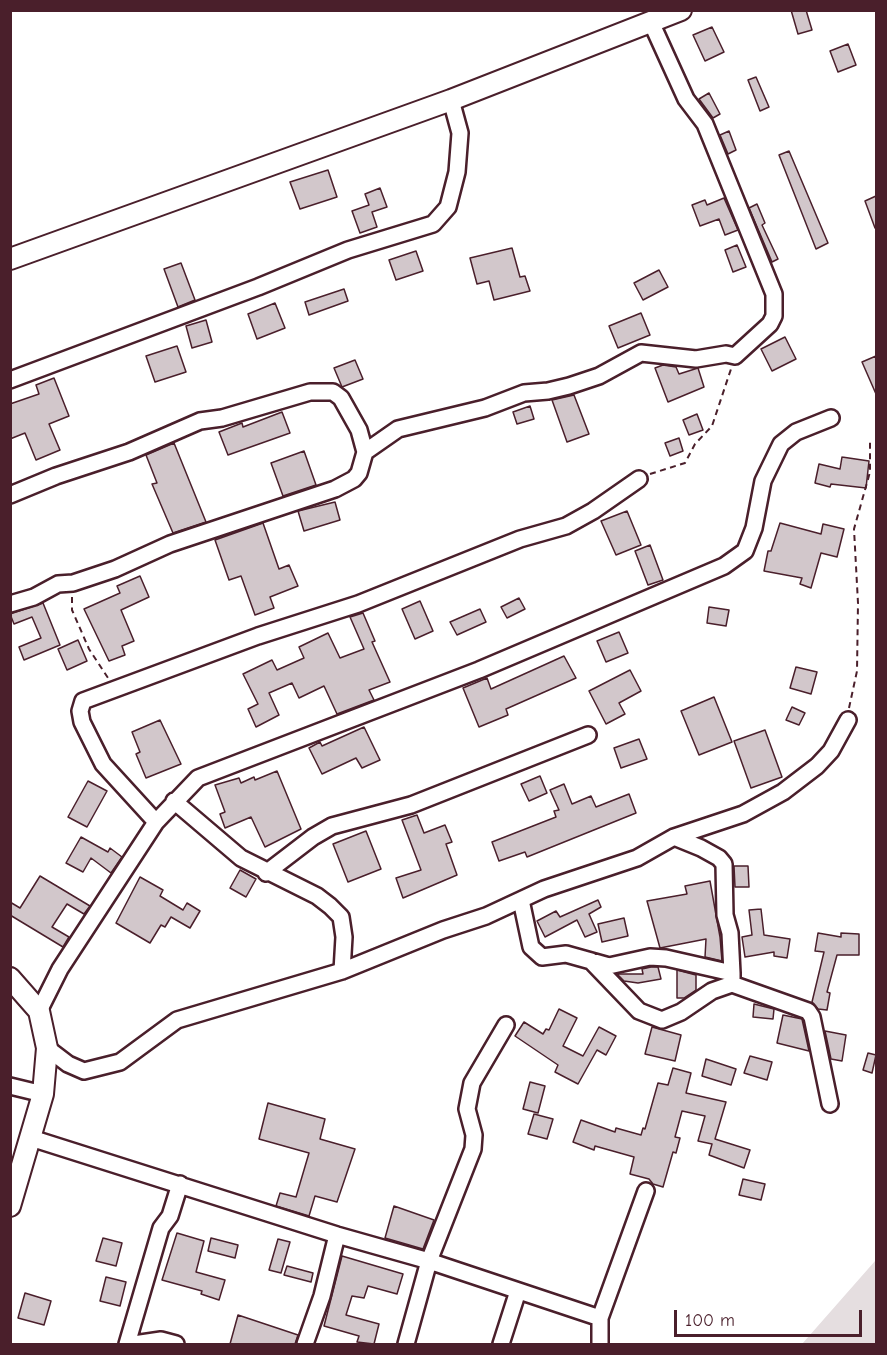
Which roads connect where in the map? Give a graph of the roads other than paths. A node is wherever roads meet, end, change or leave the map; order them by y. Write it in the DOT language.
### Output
graph roads {
  1 [pos="681,10"];
  2 [pos="651,22"];
  3 [pos="451,100"];
  4 [pos="10,259"];
  5 [pos="10,380"];
  6 [pos="831,418"];
  7 [pos="365,452"];
  8 [pos="639,479"];
  9 [pos="10,495"];
  10 [pos="10,604"];
  11 [pos="848,720"];
  12 [pos="588,735"];
  13 [pos="174,801"];
  14 [pos="156,822"];
  15 [pos="674,837"];
  16 [pos="266,873"];
  17 [pos="521,900"];
  18 [pos="591,961"];
  19 [pos="342,971"];
  20 [pos="10,978"];
  21 [pos="732,978"];
  22 [pos="39,1011"];
  23 [pos="506,1025"];
  24 [pos="47,1048"];
  25 [pos="10,1086"];
  26 [pos="43,1094"];
  27 [pos="830,1104"];
  28 [pos="31,1138"];
  29 [pos="180,1184"];
  30 [pos="646,1191"];
  31 [pos="12,1197"];
  32 [pos="337,1235"];
  33 [pos="429,1260"];
  34 [pos="518,1291"];
  35 [pos="135,1314"];
  36 [pos="600,1318"];
  37 [pos="168,1342"];
  38 [pos="127,1344"];
  39 [pos="134,1344"];
  40 [pos="305,1344"];
  41 [pos="406,1344"];
  42 [pos="501,1344"];
  43 [pos="600,1344"];
  1 -- 2 [label="street"];
  2 -- 3 [label="street"];
  2 -- 7 [label="street"];
  3 -- 4 [label="street"];
  3 -- 5 [label="street"];
  6 -- 13 [label="street"];
  7 -- 9 [label="street"];
  7 -- 10 [label="street"];
  8 -- 14 [label="street"];
  11 -- 15 [label="street"];
  12 -- 16 [label="street"];
  13 -- 14 [label="street"];
  13 -- 16 [label="street"];
  14 -- 22 [label="street"];
  15 -- 17 [label="street"];
  15 -- 21 [label="street"];
  16 -- 19 [label="street"];
  17 -- 18 [label="street"];
  17 -- 19 [label="street"];
  18 -- 21 [label="street"];
  18 -- 21 [label="street"];
  19 -- 24 [label="street"];
  20 -- 22 [label="street"];
  21 -- 27 [label="street"];
  22 -- 24 [label="street"];
  23 -- 33 [label="street"];
  24 -- 26 [label="street"];
  25 -- 26 [label="street"];
  26 -- 28 [label="street"];
  28 -- 29 [label="street"];
  28 -- 31 [label="street"];
  29 -- 32 [label="street"];
  29 -- 35 [label="street"];
  30 -- 36 [label="street"];
  32 -- 33 [label="street"];
  32 -- 40 [label="street"];
  33 -- 34 [label="street"];
  33 -- 41 [label="street"];
  34 -- 36 [label="street"];
  34 -- 42 [label="street"];
  35 -- 37 [label="street"];
  35 -- 38 [label="street"];
  36 -- 43 [label="street"];
  37 -- 39 [label="street"];
}
